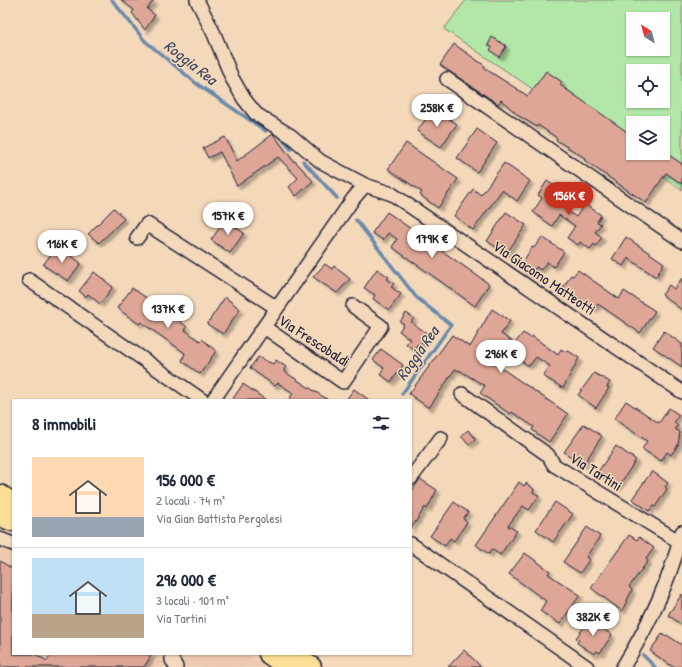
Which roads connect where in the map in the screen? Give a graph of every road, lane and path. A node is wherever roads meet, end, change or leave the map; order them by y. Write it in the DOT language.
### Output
graph roads {
  1 [pos="197,0"];
  2 [pos="447,79"];
  3 [pos="365,185"];
  4 [pos="137,238"];
  5 [pos="682,240"];
  6 [pos="29,280"];
  7 [pos="353,306"];
  8 [pos="277,308"];
  9 [pos="264,327"];
  10 [pos="682,392"];
  11 [pos="462,394"];
  12 [pos="201,399"];
  13 [pos="214,399"];
  14 [pos="441,438"];
  15 [pos="412,477"];
  16 [pos="0,495"];
  17 [pos="12,502"];
  18 [pos="0,504"];
  19 [pos="12,509"];
  20 [pos="0,516"];
  21 [pos="12,521"];
  22 [pos="681,537"];
  23 [pos="0,539"];
  24 [pos="12,544"];
  25 [pos="412,545"];
  26 [pos="172,655"];
  27 [pos="270,655"];
  28 [pos="292,655"];
  29 [pos="176,667"];
  30 [pos="288,667"];
  31 [pos="310,667"];
  32 [pos="587,667"];
  33 [pos="623,667"];
  1 -- 3 [label="street, Via Giacomo Matteotti"];
  2 -- 5 [label="street"];
  3 -- 8 [label="street"];
  3 -- 10 [label="street, Via Giacomo Matteotti"];
  4 -- 8 [label="street"];
  6 -- 12 [label="street"];
  7 -- 9 [label="street, Via Frescobaldi"];
  8 -- 9 [label="street"];
  9 -- 13 [label="street"];
  11 -- 22 [label="street, Via Tartini"];
  14 -- 15 [label="street"];
  16 -- 17 [label="highway"];
  18 -- 19 [label="highway"];
  20 -- 21 [label="highway"];
  22 -- 33 [label="street"];
  23 -- 24 [label="street"];
  25 -- 32 [label="street"];
  26 -- 29 [label="street"];
  27 -- 30 [label="highway"];
  28 -- 31 [label="highway"];
}
